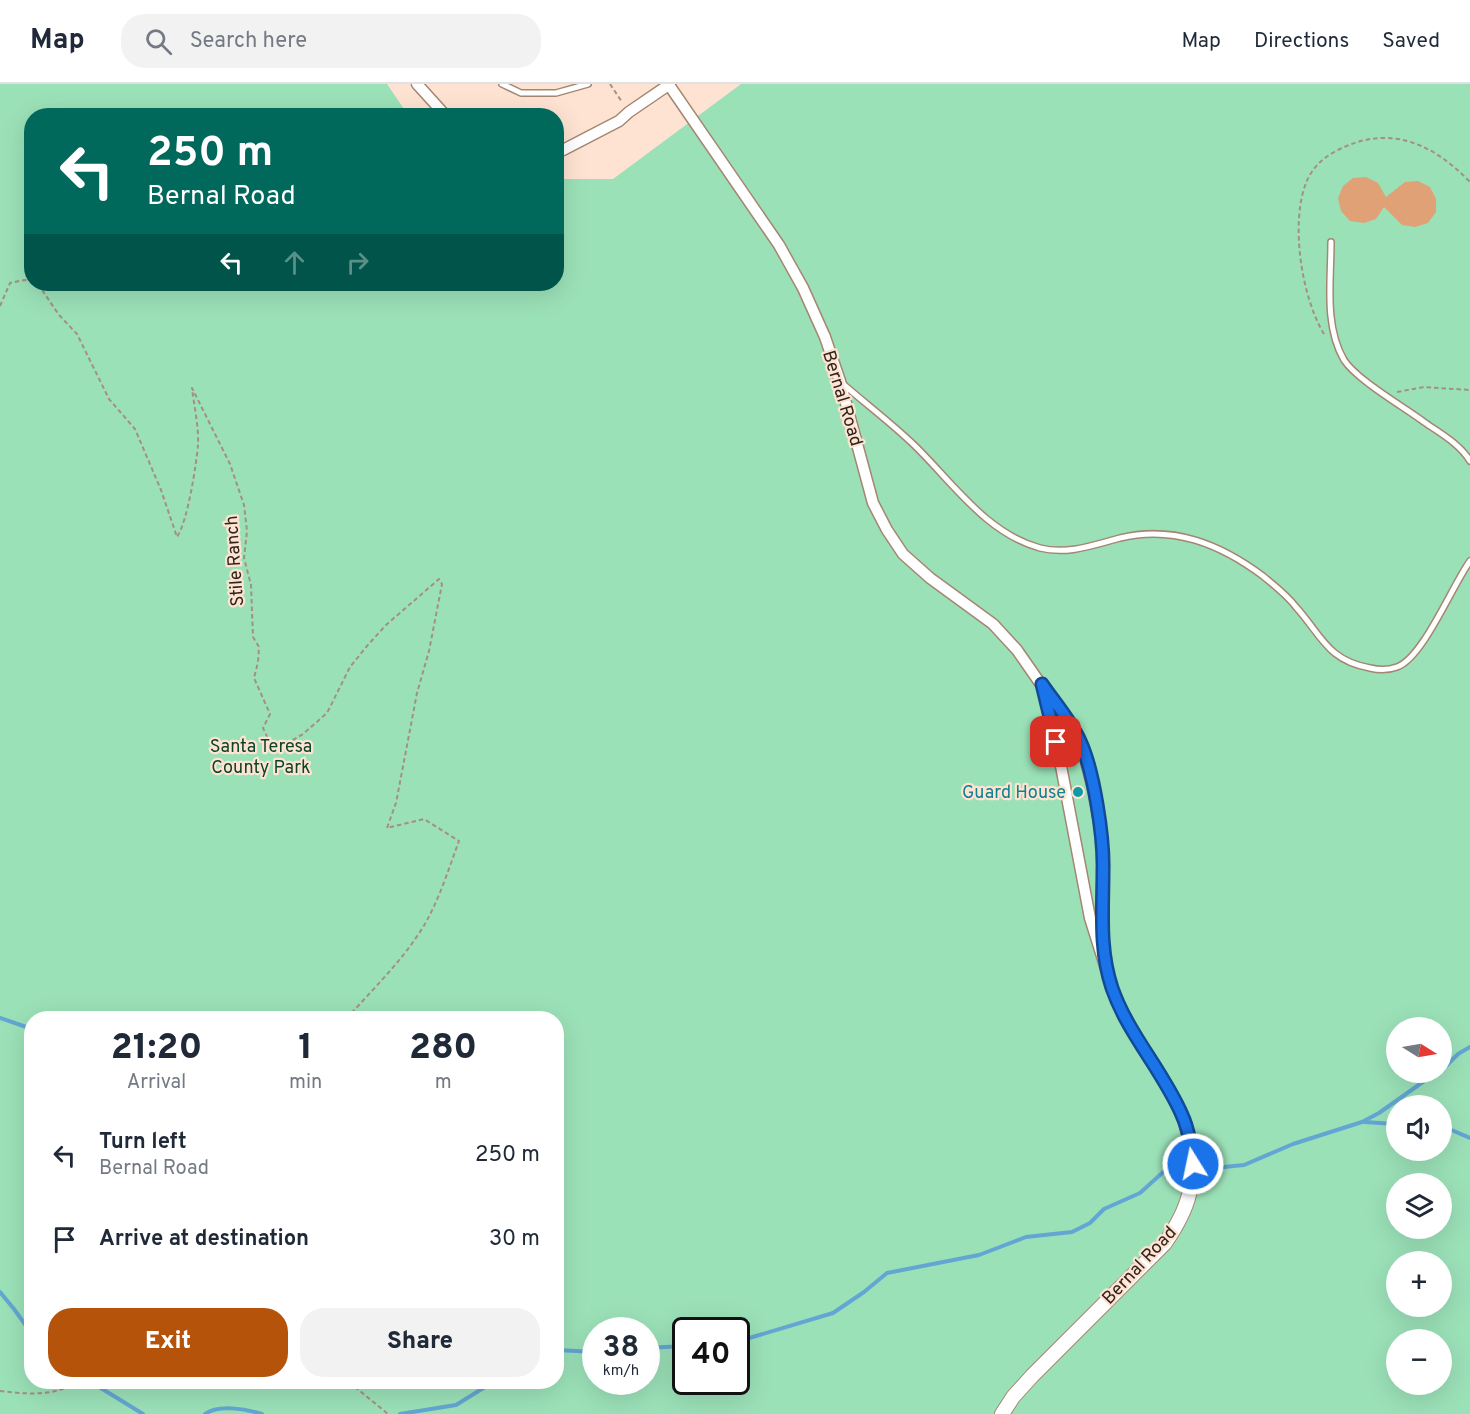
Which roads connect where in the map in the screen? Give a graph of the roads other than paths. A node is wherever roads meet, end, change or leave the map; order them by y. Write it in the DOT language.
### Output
graph roads {
  1 [pos="417,84"];
  2 [pos="502,84"];
  3 [pos="588,84"];
  4 [pos="669,84"];
  5 [pos="439,108"];
  6 [pos="564,149"];
  7 [pos="1331,242"];
  8 [pos="840,381"];
  9 [pos="1470,460"];
  10 [pos="1470,561"];
  11 [pos="1042,684"];
  12 [pos="1103,957"];
  13 [pos="1189,1140"];
  14 [pos="1002,1414"];
  1 -- 5 [label="street"];
  2 -- 3 [label="lane"];
  4 -- 6 [label="street"];
  4 -- 8 [label="street, Bernal Road"];
  7 -- 9 [label="lane"];
  8 -- 10 [label="lane"];
  8 -- 11 [label="street, Bernal Road"];
  11 -- 12 [label="street, Bernal Road"];
  11 -- 12 [label="street, Bernal Road"];
  12 -- 13 [label="street, Bernal Road"];
  13 -- 14 [label="street, Bernal Road"];
}
